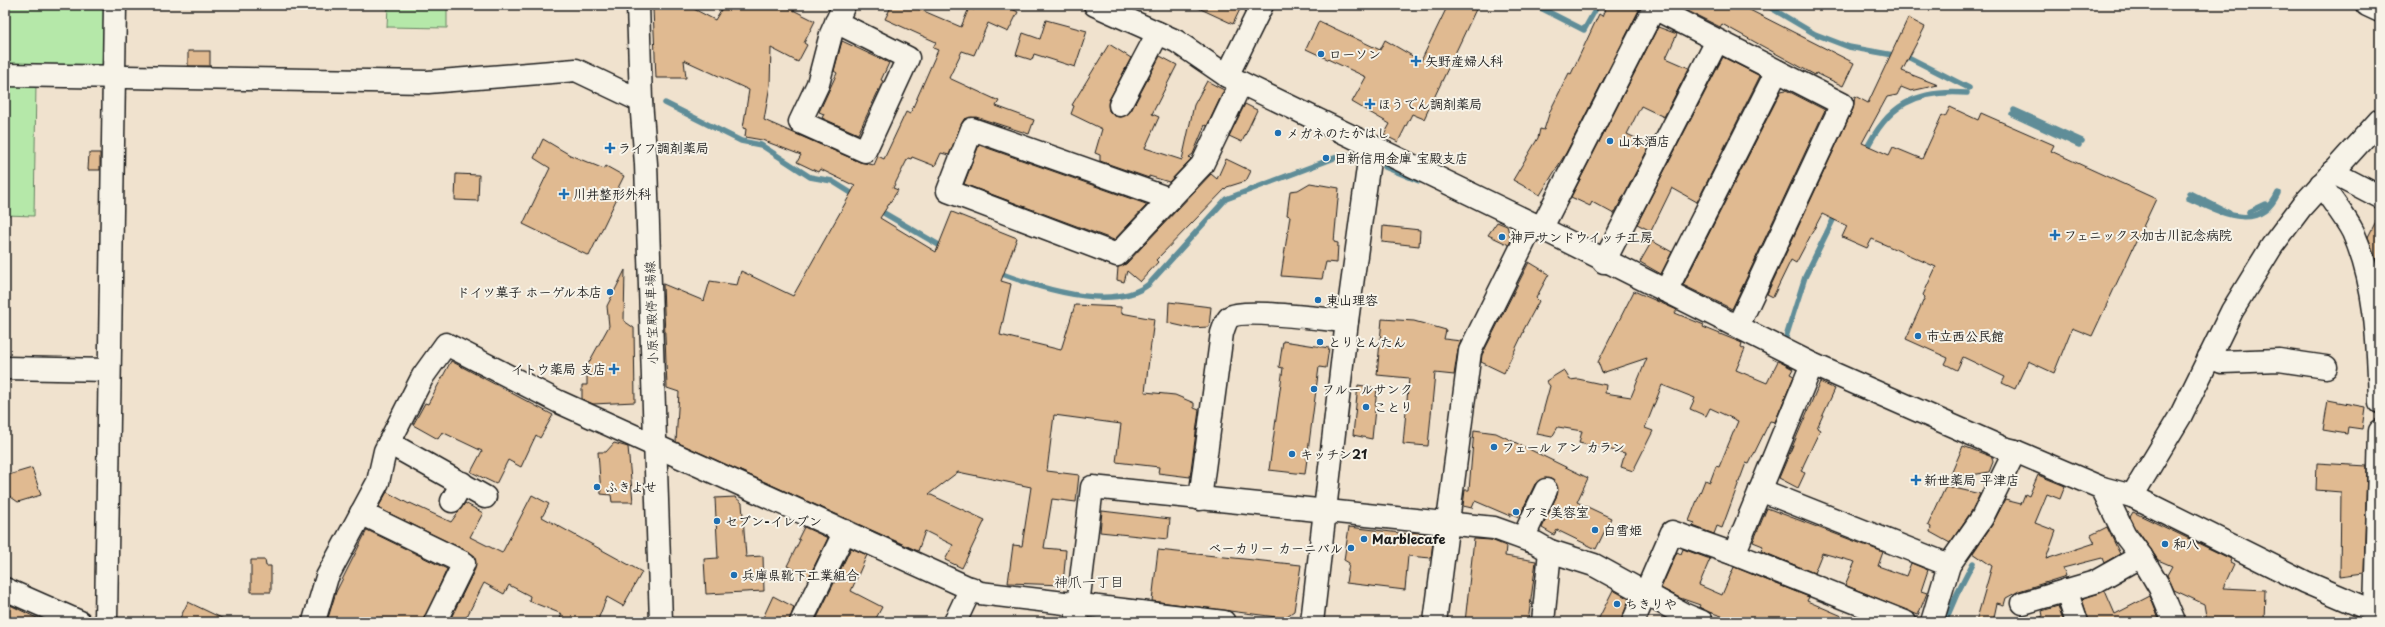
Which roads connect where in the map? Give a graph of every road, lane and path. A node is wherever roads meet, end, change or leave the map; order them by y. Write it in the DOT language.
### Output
graph roads {
  1 [pos="116,5"];
  2 [pos="638,5"];
  3 [pos="1095,5"];
  4 [pos="1262,5"];
  5 [pos="2367,5"];
  6 [pos="2380,12"];
  7 [pos="840,14"];
  8 [pos="1158,33"];
  9 [pos="1717,41"];
  10 [pos="1777,71"];
  11 [pos="5,75"];
  12 [pos="115,76"];
  13 [pos="1234,80"];
  14 [pos="641,101"];
  15 [pos="1120,105"];
  16 [pos="2380,120"];
  17 [pos="1371,146"];
  18 [pos="2327,178"];
  19 [pos="2380,197"];
  20 [pos="1170,199"];
  21 [pos="1537,226"];
  22 [pos="1604,262"];
  23 [pos="1666,291"];
  24 [pos="1347,321"];
  25 [pos="1738,326"];
  26 [pos="2209,357"];
  27 [pos="1812,364"];
  28 [pos="2326,367"];
  29 [pos="5,368"];
  30 [pos="109,370"];
  31 [pos="2380,402"];
  32 [pos="2380,431"];
  33 [pos="389,443"];
  34 [pos="654,446"];
  35 [pos="2015,451"];
  36 [pos="2102,488"];
  37 [pos="1546,490"];
  38 [pos="1760,490"];
  39 [pos="2132,496"];
  40 [pos="485,497"];
  41 [pos="1200,499"];
  42 [pos="1326,511"];
  43 [pos="2379,511"];
  44 [pos="361,512"];
  45 [pos="1448,525"];
  46 [pos="845,531"];
  47 [pos="1523,538"];
  48 [pos="1550,551"];
  49 [pos="1734,554"];
  50 [pos="2141,556"];
  51 [pos="1949,565"];
  52 [pos="971,588"];
  53 [pos="5,589"];
  54 [pos="2066,590"];
  55 [pos="1646,593"];
  56 [pos="2023,603"];
  57 [pos="2378,613"];
  58 [pos="1076,614"];
  59 [pos="69,620"];
  60 [pos="1191,620"];
  61 [pos="106,622"];
  62 [pos="314,622"];
  63 [pos="435,622"];
  64 [pos="661,622"];
  65 [pos="801,622"];
  66 [pos="955,622"];
  67 [pos="1224,622"];
  68 [pos="1312,622"];
  69 [pos="1435,622"];
  70 [pos="1543,622"];
  71 [pos="1633,622"];
  72 [pos="1702,622"];
  73 [pos="1905,622"];
  74 [pos="1932,622"];
  75 [pos="2077,622"];
  76 [pos="2174,622"];
  1 -- 12 [label="street"];
  2 -- 14 [label="street, 小原宝殿停車場線"];
  3 -- 8 [label="street"];
  4 -- 13 [label="street"];
  5 -- 6 [label="street"];
  7 -- 7 [label="street"];
  8 -- 13 [label="street"];
  8 -- 15 [label="street"];
  9 -- 10 [label="street"];
  9 -- 21 [label="street"];
  9 -- 22 [label="street"];
  10 -- 23 [label="street"];
  10 -- 25 [label="street"];
  11 -- 12 [label="street"];
  12 -- 14 [label="street"];
  12 -- 30 [label="street"];
  13 -- 17 [label="street"];
  13 -- 20 [label="street"];
  14 -- 34 [label="street, 小原宝殿停車場線"];
  16 -- 18 [label="street"];
  17 -- 21 [label="street"];
  17 -- 24 [label="street"];
  18 -- 19 [label="street"];
  18 -- 26 [label="street"];
  18 -- 31 [label="street"];
  20 -- 20 [label="street"];
  21 -- 22 [label="street"];
  21 -- 45 [label="street"];
  22 -- 23 [label="street"];
  23 -- 25 [label="street"];
  24 -- 41 [label="street"];
  24 -- 42 [label="street"];
  25 -- 27 [label="street"];
  26 -- 28 [label="street"];
  26 -- 39 [label="street"];
  27 -- 35 [label="street"];
  27 -- 38 [label="street"];
  29 -- 30 [label="street"];
  30 -- 61 [label="street"];
  32 -- 43 [label="street"];
  33 -- 34 [label="street"];
  33 -- 40 [label="street"];
  33 -- 44 [label="street"];
  34 -- 46 [label="street"];
  34 -- 64 [label="street, 小原宝殿停車場線"];
  35 -- 36 [label="street"];
  35 -- 51 [label="street"];
  36 -- 39 [label="street"];
  36 -- 50 [label="street"];
  37 -- 47 [label="street"];
  38 -- 49 [label="street"];
  38 -- 51 [label="street"];
  39 -- 57 [label="street"];
  41 -- 42 [label="street"];
  41 -- 58 [label="street"];
  42 -- 45 [label="street"];
  42 -- 68 [label="street"];
  43 -- 57 [label="street"];
  44 -- 62 [label="street"];
  44 -- 63 [label="street"];
  45 -- 47 [label="street"];
  45 -- 69 [label="street"];
  46 -- 52 [label="street"];
  46 -- 65 [label="street"];
  47 -- 48 [label="street"];
  48 -- 55 [label="street"];
  48 -- 70 [label="street"];
  49 -- 55 [label="street"];
  49 -- 73 [label="street"];
  50 -- 54 [label="street"];
  50 -- 76 [label="street"];
  51 -- 74 [label="street"];
  52 -- 58 [label="street"];
  52 -- 66 [label="street"];
  53 -- 59 [label="street"];
  54 -- 56 [label="street"];
  54 -- 75 [label="street"];
  55 -- 71 [label="street"];
  55 -- 72 [label="street"];
  58 -- 60 [label="street"];
  60 -- 67 [label="street"];
}
